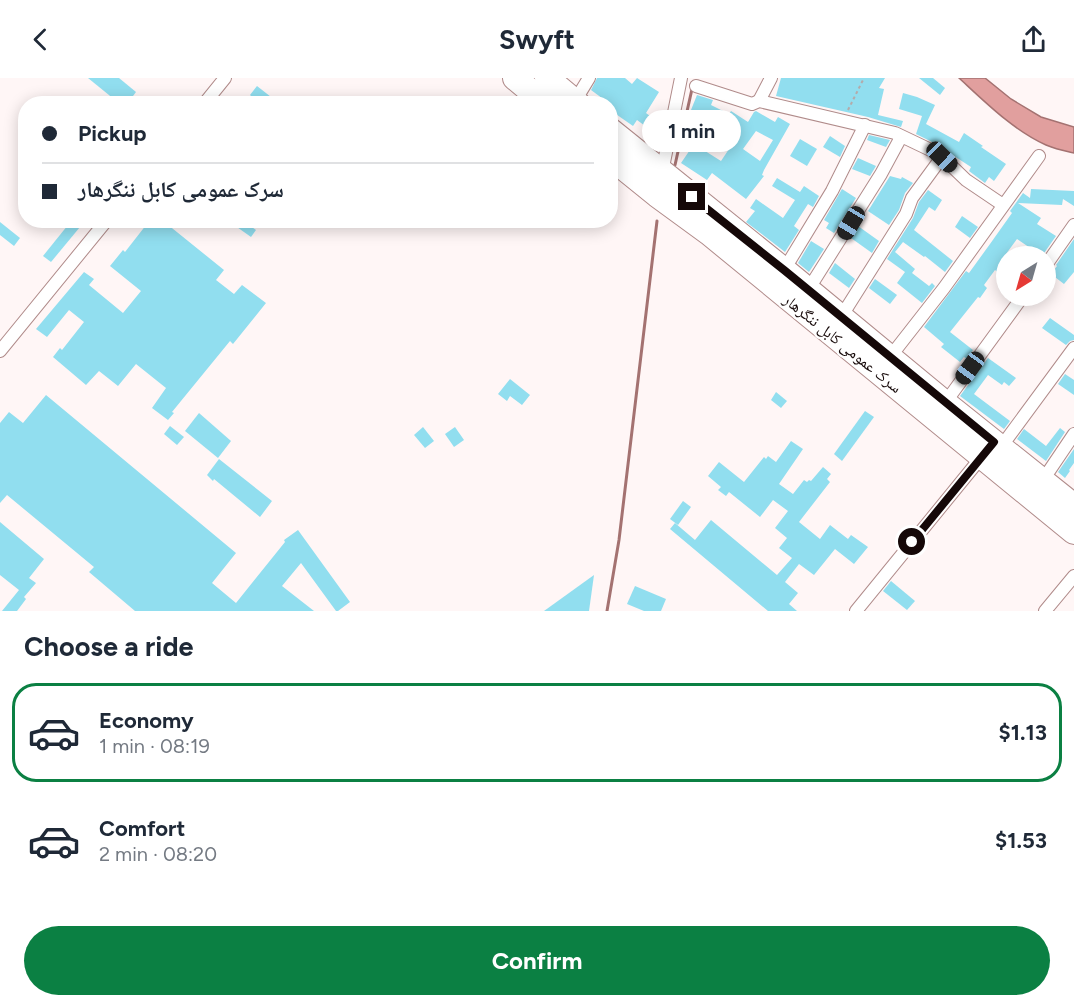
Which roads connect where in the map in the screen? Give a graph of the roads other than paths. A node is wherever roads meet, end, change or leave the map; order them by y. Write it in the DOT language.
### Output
graph roads {
  1 [pos="225,78"];
  2 [pos="515,78"];
  3 [pos="547,78"];
  4 [pos="589,78"];
  5 [pos="681,78"];
  6 [pos="771,78"];
  7 [pos="696,86"];
  8 [pos="210,96"];
  9 [pos="536,96"];
  10 [pos="569,96"];
  11 [pos="579,96"];
  12 [pos="759,101"];
  13 [pos="865,125"];
  14 [pos="618,136"];
  15 [pos="901,136"];
  16 [pos="1039,156"];
  17 [pos="942,157"];
  18 [pos="618,163"];
  19 [pos="662,172"];
  20 [pos="1003,205"];
  21 [pos="1074,225"];
  22 [pos="100,228"];
  23 [pos="1056,251"];
  24 [pos="784,270"];
  25 [pos="808,290"];
  26 [pos="1016,306"];
  27 [pos="841,317"];
  28 [pos="1074,348"];
  29 [pos="0,351"];
  30 [pos="890,357"];
  31 [pos="945,403"];
  32 [pos="1074,434"];
  33 [pos="992,448"];
  34 [pos="1043,480"];
  35 [pos="1074,506"];
  36 [pos="1074,531"];
  37 [pos="1074,576"];
  38 [pos="856,611"];
  39 [pos="1045,611"];
  1 -- 8 [label="street"];
  2 -- 9 [label="highway"];
  3 -- 10 [label="highway"];
  4 -- 11 [label="street"];
  5 -- 19 [label="street"];
  6 -- 12 [label="street"];
  7 -- 12 [label="street"];
  12 -- 13 [label="street"];
  13 -- 15 [label="street"];
  13 -- 24 [label="street"];
  14 -- 19 [label="highway, سرک عمومی کابل ننگرهار"];
  15 -- 17 [label="street"];
  15 -- 25 [label="street"];
  16 -- 20 [label="street"];
  17 -- 20 [label="street"];
  17 -- 27 [label="street"];
  18 -- 33 [label="highway, سرک عمومی کابل ننگرهار"];
  19 -- 24 [label="highway, سرک عمومی کابل ننگرهار"];
  20 -- 30 [label="street"];
  21 -- 23 [label="street"];
  22 -- 29 [label="street"];
  24 -- 25 [label="highway, سرک عمومی کابل ننگرهار"];
  25 -- 27 [label="highway, سرک عمومی کابل ننگرهار"];
  26 -- 31 [label="street"];
  27 -- 30 [label="highway, سرک عمومی کابل ننگرهار"];
  28 -- 33 [label="street"];
  30 -- 31 [label="highway, سرک عمومی کابل ننگرهار"];
  31 -- 33 [label="highway, سرک عمومی کابل ننگرهار"];
  32 -- 34 [label="street"];
  33 -- 34 [label="highway, سرک عمومی کابل ننگرهار"];
  33 -- 36 [label="highway, سرک عمومی کابل ننگرهار"];
  33 -- 38 [label="street"];
  34 -- 35 [label="highway, سرک عمومی کابل ننگرهار"];
  37 -- 39 [label="street"];
}
